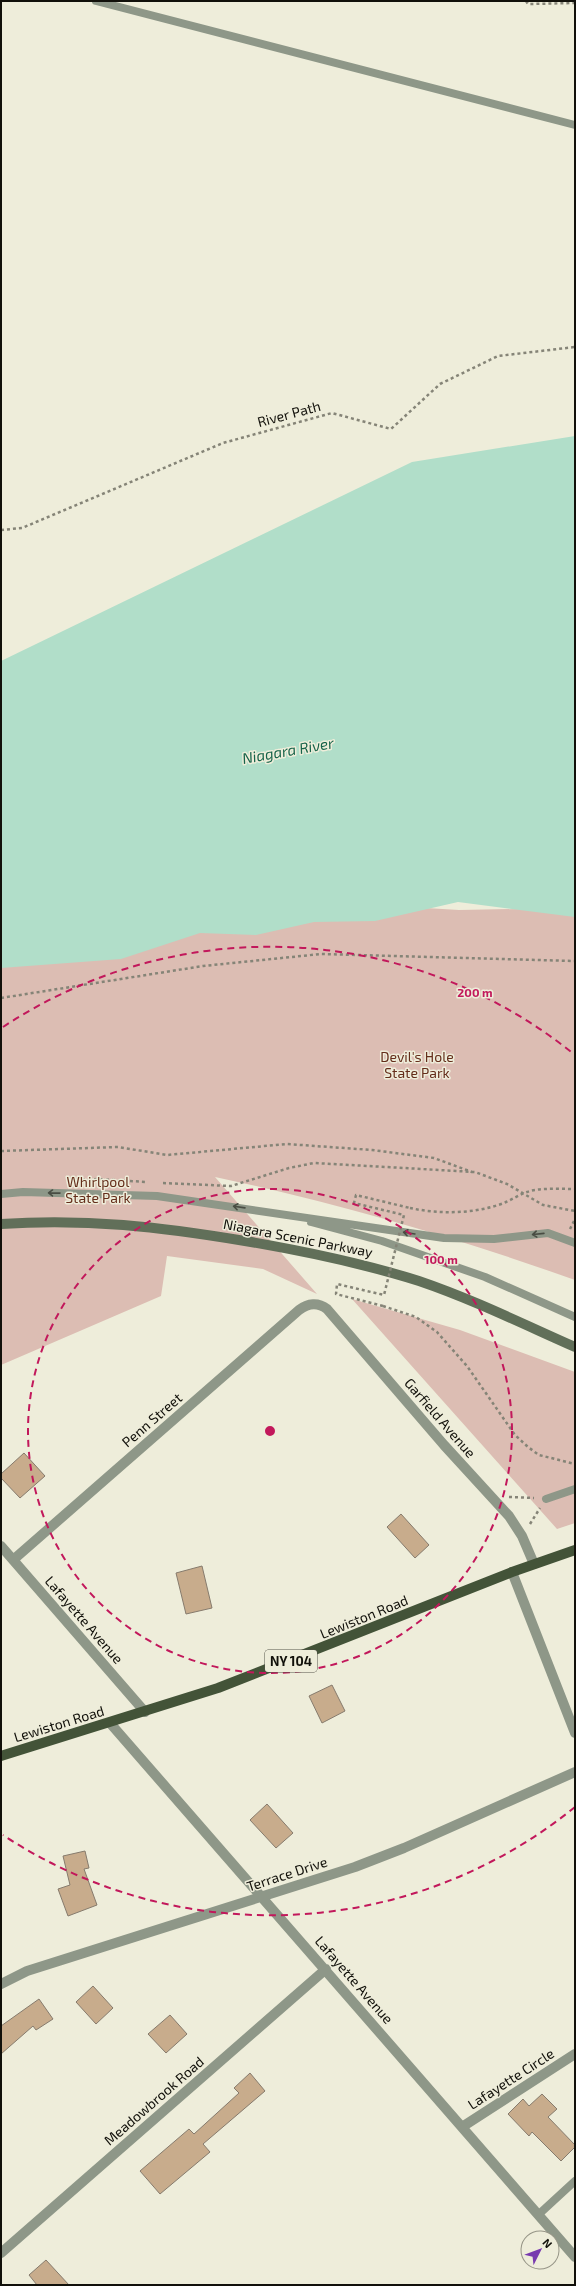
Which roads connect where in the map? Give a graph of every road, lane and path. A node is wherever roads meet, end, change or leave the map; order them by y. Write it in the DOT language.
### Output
graph roads {
  1 [pos="96,1"];
  2 [pos="526,1"];
  3 [pos="575,4"];
  4 [pos="575,126"];
  5 [pos="575,347"];
  6 [pos="1,530"];
  7 [pos="575,961"];
  8 [pos="1,998"];
  9 [pos="1,1151"];
  10 [pos="475,1172"];
  11 [pos="68,1180"];
  12 [pos="152,1182"];
  13 [pos="160,1183"];
  14 [pos="575,1189"];
  15 [pos="521,1193"];
  16 [pos="1,1194"];
  17 [pos="266,1211"];
  18 [pos="575,1211"];
  19 [pos="1,1224"];
  20 [pos="575,1244"];
  21 [pos="312,1304"];
  22 [pos="575,1317"];
  23 [pos="575,1347"];
  24 [pos="575,1464"];
  25 [pos="575,1489"];
  26 [pos="491,1496"];
  27 [pos="546,1499"];
  28 [pos="522,1536"];
  29 [pos="1,1546"];
  30 [pos="575,1550"];
  31 [pos="13,1560"];
  32 [pos="534,1564"];
  33 [pos="512,1572"];
  34 [pos="145,1712"];
  35 [pos="110,1723"];
  36 [pos="575,1733"];
  37 [pos="1,1756"];
  38 [pos="575,1772"];
  39 [pos="262,1897"];
  40 [pos="326,1970"];
  41 [pos="1,1984"];
  42 [pos="575,2054"];
  43 [pos="462,2127"];
  44 [pos="575,2181"];
  45 [pos="538,2215"];
  46 [pos="1,2253"];
  47 [pos="575,2257"];
  1 -- 4 [label="lane"];
  2 -- 3 [label="path"];
  5 -- 6 [label="path, River Path"];
  7 -- 8 [label="path"];
  9 -- 10 [label="path"];
  10 -- 13 [label="path"];
  10 -- 15 [label="path"];
  11 -- 12 [label="path"];
  14 -- 15 [label="path"];
  15 -- 18 [label="path"];
  15 -- 24 [label="path, bridge"];
  17 -- 16 [label="lane, one-way"];
  20 -- 17 [label="lane, one-way"];
  17 -- 22 [label="lane"];
  19 -- 23 [label="main road, Niagara Scenic Parkway"];
  21 -- 26 [label="street, Garfield Avenue"];
  21 -- 31 [label="street, Penn Street"];
  25 -- 27 [label="lane"];
  26 -- 27 [label="path"];
  26 -- 28 [label="street, Garfield Avenue"];
  27 -- 28 [label="path"];
  28 -- 32 [label="street, Garfield Avenue"];
  29 -- 31 [label="street, Lafayette Avenue"];
  30 -- 32 [label="main road, Lewiston Road / NY 104"];
  31 -- 34 [label="street, Lafayette Avenue"];
  32 -- 33 [label="main road, Lewiston Road / NY 104"];
  33 -- 34 [label="main road, Lewiston Road / NY 104"];
  33 -- 36 [label="street"];
  34 -- 35 [label="main road, Lewiston Road / NY 104"];
  35 -- 37 [label="main road, Lewiston Road / NY 104"];
  35 -- 39 [label="street, Lafayette Avenue"];
  38 -- 39 [label="street, Terrace Drive"];
  39 -- 40 [label="street, Lafayette Avenue"];
  39 -- 41 [label="street, Terrace Drive"];
  40 -- 43 [label="street, Lafayette Avenue"];
  40 -- 46 [label="street, Meadowbrook Road"];
  42 -- 43 [label="street, Lafayette Circle"];
  43 -- 45 [label="street, Lafayette Avenue"];
  44 -- 45 [label="lane"];
  45 -- 47 [label="street, Lafayette Avenue"];
}
